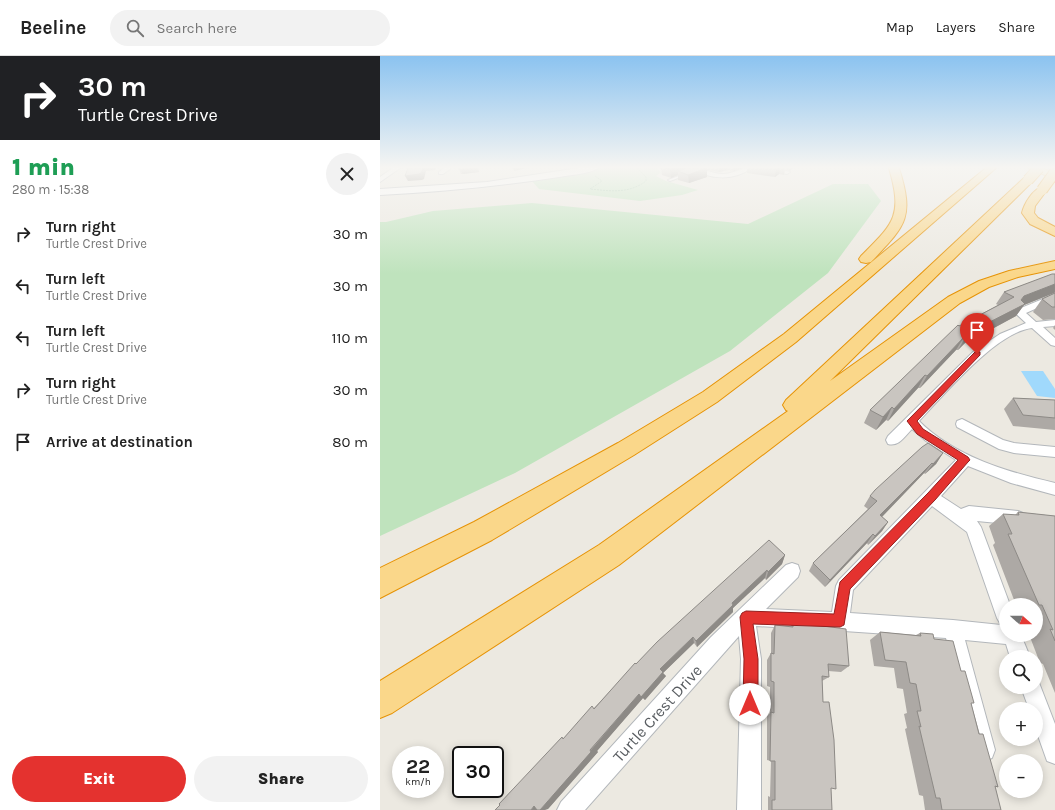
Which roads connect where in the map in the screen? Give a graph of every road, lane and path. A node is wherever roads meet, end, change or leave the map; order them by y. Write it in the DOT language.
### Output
graph roads {
  1 [pos="903,203"];
  2 [pos="950,203"];
  3 [pos="1001,203"];
  4 [pos="1031,203"];
  5 [pos="1055,232"];
  6 [pos="1055,265"];
  7 [pos="1055,297"];
  8 [pos="1055,323"];
  9 [pos="1034,325"];
  10 [pos="790,338"];
  11 [pos="1055,342"];
  12 [pos="912,421"];
  13 [pos="962,424"];
  14 [pos="893,440"];
  15 [pos="1055,452"];
  16 [pos="965,460"];
  17 [pos="727,468"];
  18 [pos="1055,489"];
  19 [pos="932,497"];
  20 [pos="959,517"];
  21 [pos="1033,519"];
  22 [pos="792,571"];
  23 [pos="380,582"];
  24 [pos="999,599"];
  25 [pos="746,617"];
  26 [pos="840,621"];
  27 [pos="952,629"];
  28 [pos="999,634"];
  29 [pos="1035,694"];
  30 [pos="380,701"];
  31 [pos="1048,715"];
  32 [pos="1055,753"];
  33 [pos="989,772"];
  34 [pos="569,810"];
  35 [pos="749,810"];
  1 -- 10 [label="highway"];
  2 -- 10 [label="highway"];
  3 -- 17 [label="highway"];
  4 -- 5 [label="highway, bridge"];
  6 -- 17 [label="highway"];
  7 -- 9 [label="street"];
  8 -- 9 [label="street"];
  9 -- 11 [label="street"];
  9 -- 12 [label="street"];
  10 -- 23 [label="highway"];
  12 -- 14 [label="street"];
  12 -- 16 [label="street"];
  13 -- 15 [label="street"];
  16 -- 18 [label="street"];
  16 -- 19 [label="street"];
  17 -- 30 [label="highway"];
  19 -- 20 [label="street"];
  19 -- 26 [label="street"];
  20 -- 21 [label="street"];
  20 -- 24 [label="street"];
  22 -- 25 [label="street, Turtle Crest Drive"];
  25 -- 26 [label="street"];
  25 -- 34 [label="street, Turtle Crest Drive"];
  25 -- 35 [label="street"];
  26 -- 27 [label="street"];
  27 -- 28 [label="street"];
  27 -- 33 [label="street"];
  29 -- 31 [label="street"];
  31 -- 32 [label="street"];
}
